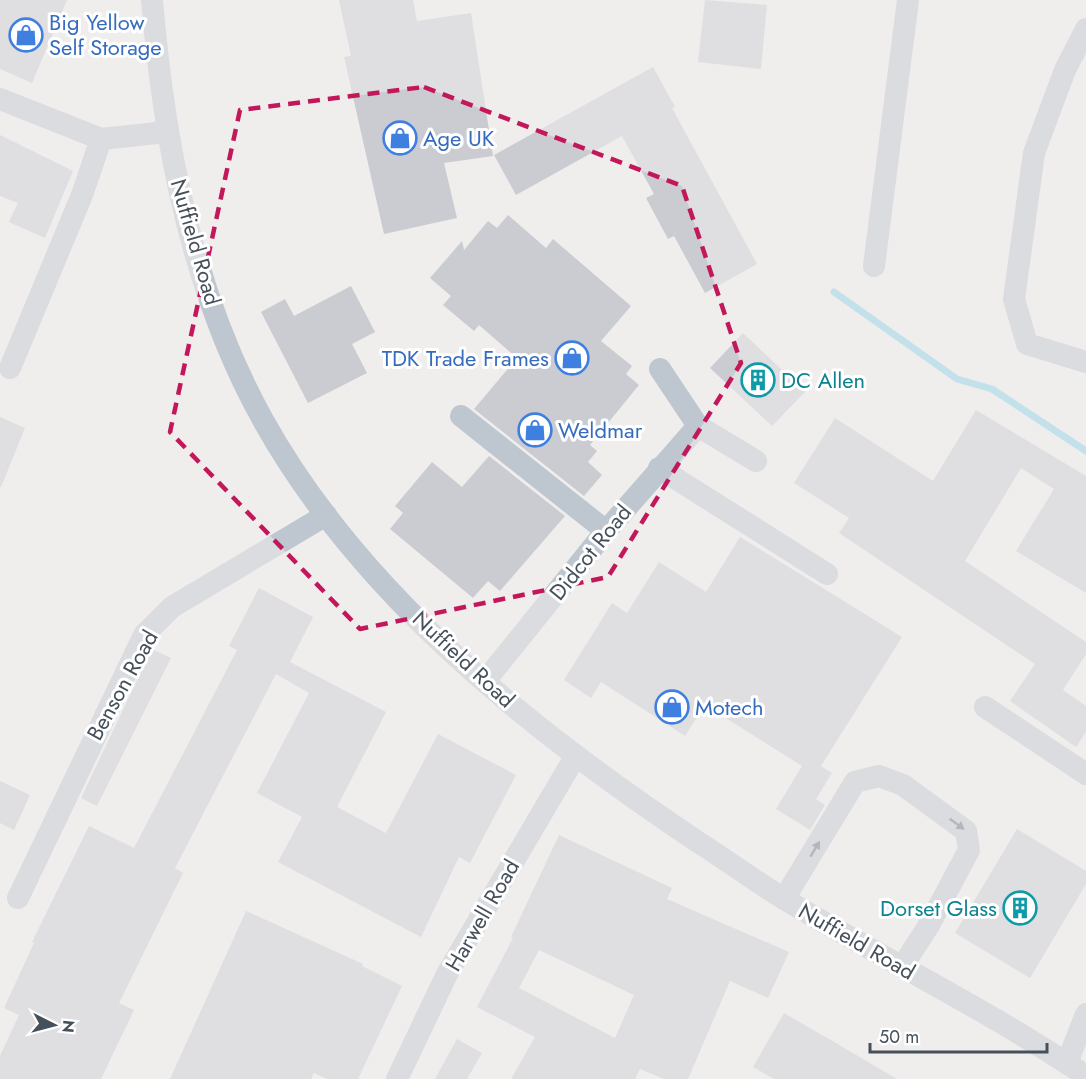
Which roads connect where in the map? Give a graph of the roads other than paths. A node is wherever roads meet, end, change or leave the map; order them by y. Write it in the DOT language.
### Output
graph roads {
  1 [pos="152,0"];
  2 [pos="909,0"];
  3 [pos="1086,29"];
  4 [pos="0,99"];
  5 [pos="166,132"];
  6 [pos="101,139"];
  7 [pos="874,266"];
  8 [pos="1086,362"];
  9 [pos="10,368"];
  10 [pos="660,369"];
  11 [pos="461,416"];
  12 [pos="698,426"];
  13 [pos="756,460"];
  14 [pos="659,468"];
  15 [pos="326,515"];
  16 [pos="606,531"];
  17 [pos="827,574"];
  18 [pos="485,681"];
  19 [pos="985,706"];
  20 [pos="575,757"];
  21 [pos="1086,774"];
  22 [pos="18,898"];
  23 [pos="784,899"];
  24 [pos="902,967"];
  25 [pos="1086,1014"];
  26 [pos="1067,1063"];
  27 [pos="1086,1076"];
  28 [pos="397,1079"];
  1 -- 5 [label="street, Nuffield Road"];
  2 -- 7 [label="street"];
  3 -- 8 [label="street"];
  4 -- 6 [label="street"];
  5 -- 6 [label="street"];
  5 -- 15 [label="street, Nuffield Road"];
  6 -- 9 [label="street"];
  10 -- 12 [label="street"];
  11 -- 16 [label="street"];
  12 -- 13 [label="street"];
  12 -- 14 [label="street, Didcot Road"];
  14 -- 16 [label="street, Didcot Road"];
  14 -- 17 [label="street"];
  15 -- 18 [label="street, Nuffield Road"];
  15 -- 22 [label="street, Benson Road"];
  16 -- 18 [label="street, Didcot Road"];
  18 -- 20 [label="street, Nuffield Road"];
  19 -- 21 [label="street"];
  20 -- 23 [label="street, Nuffield Road"];
  20 -- 28 [label="street, Harwell Road"];
  23 -- 24 [label="street, Nuffield Road"];
  23 -- 24 [label="street, one-way"];
  24 -- 26 [label="street, Nuffield Road"];
  25 -- 26 [label="street"];
  26 -- 27 [label="street, Nuffield Road"];
}
